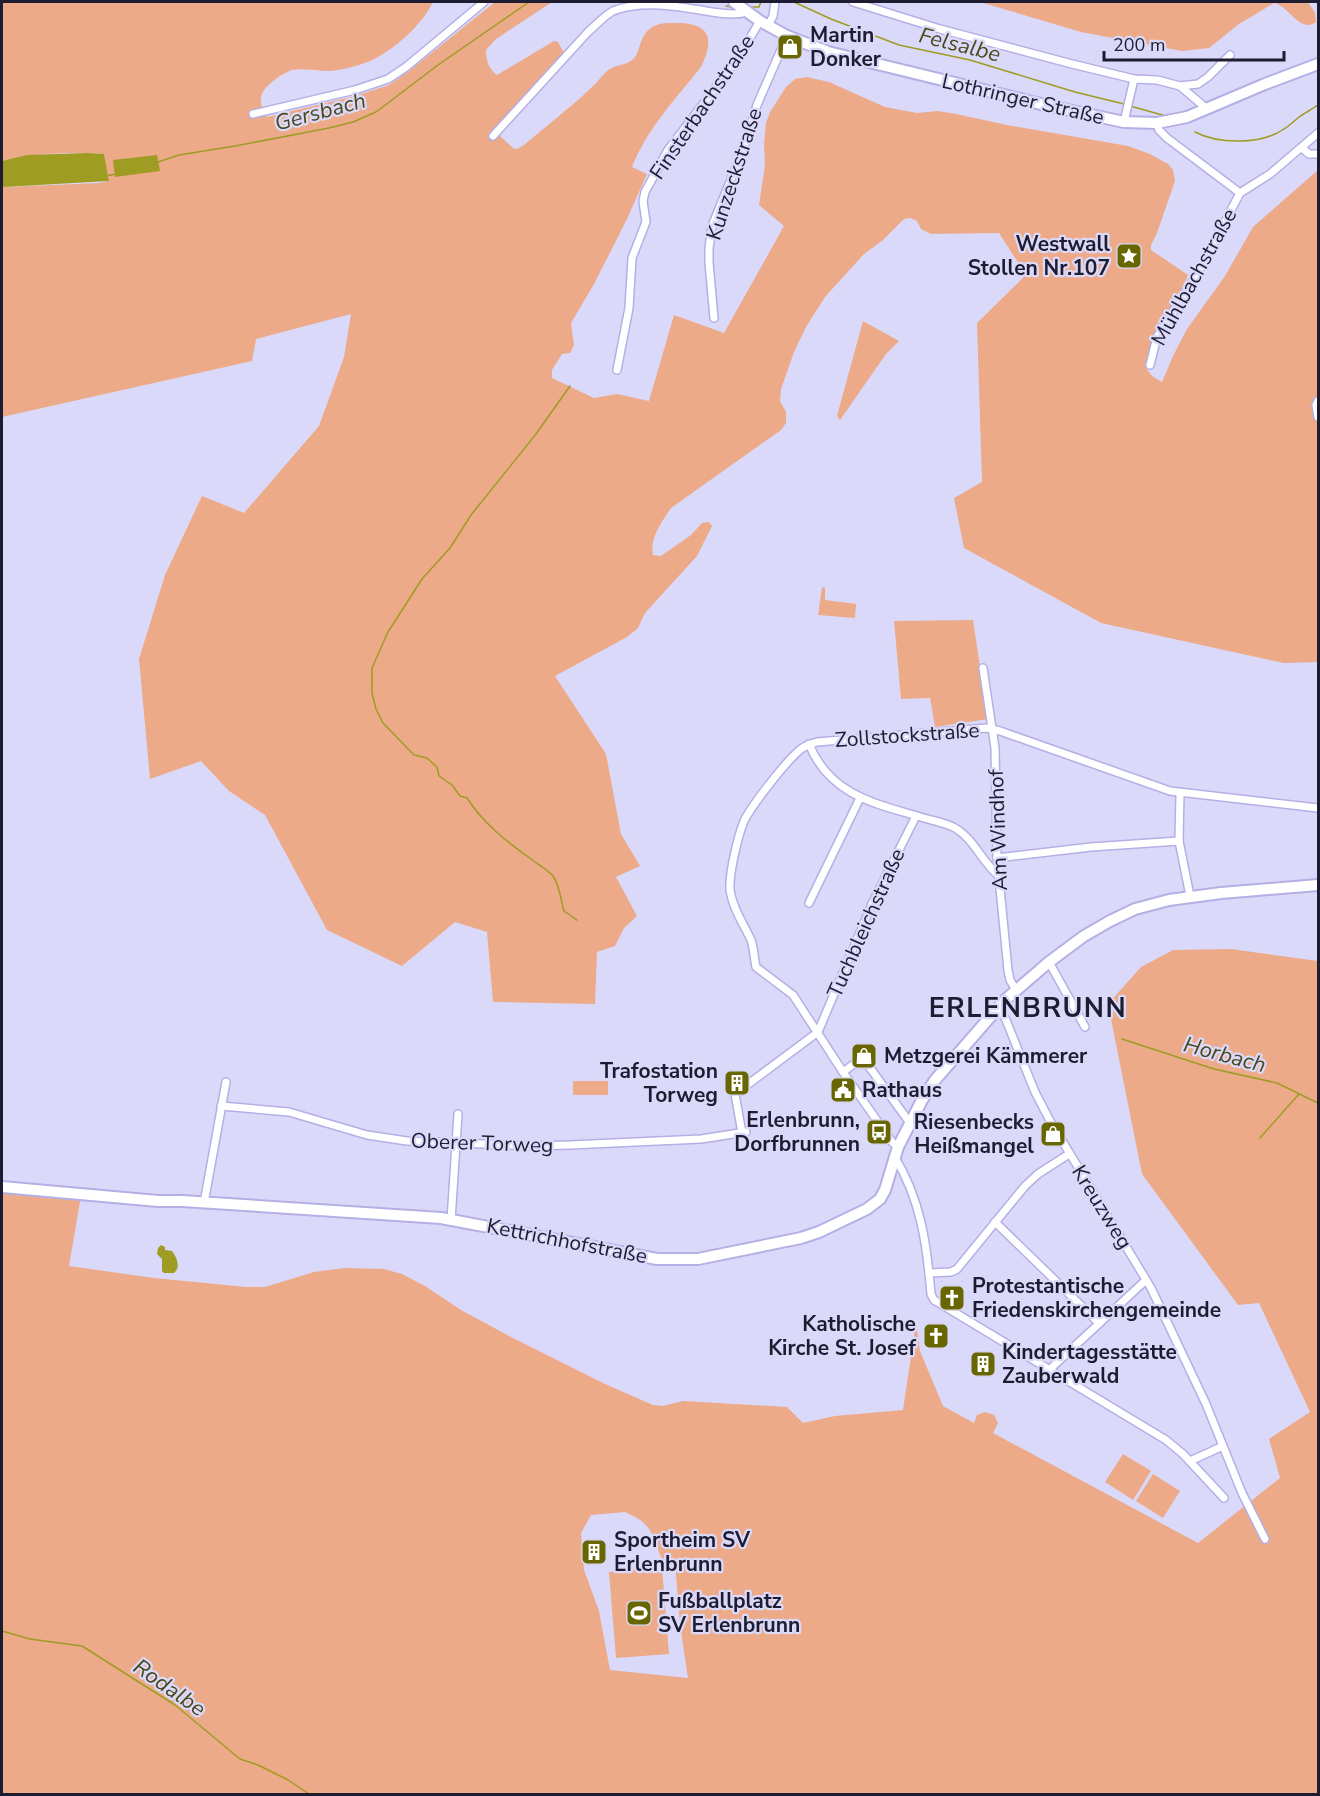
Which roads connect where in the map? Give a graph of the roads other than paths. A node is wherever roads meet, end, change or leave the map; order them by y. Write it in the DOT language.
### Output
graph roads {
  1 [pos="484,2"];
  2 [pos="734,2"];
  3 [pos="775,2"];
  4 [pos="853,2"];
  5 [pos="748,12"];
  6 [pos="764,23"];
  7 [pos="787,36"];
  8 [pos="1230,56"];
  9 [pos="1318,64"];
  10 [pos="1134,79"];
  11 [pos="1180,86"];
  12 [pos="1208,109"];
  13 [pos="253,114"];
  14 [pos="1124,122"];
  15 [pos="1157,123"];
  16 [pos="1318,134"];
  17 [pos="493,136"];
  18 [pos="1302,148"];
  19 [pos="1318,154"];
  20 [pos="1240,193"];
  21 [pos="714,318"];
  22 [pos="1150,365"];
  23 [pos="617,369"];
  24 [pos="1318,401"];
  25 [pos="1318,417"];
  26 [pos="983,668"];
  27 [pos="993,729"];
  28 [pos="810,744"];
  29 [pos="1180,794"];
  30 [pos="860,798"];
  31 [pos="1318,808"];
  32 [pos="916,816"];
  33 [pos="1179,841"];
  34 [pos="997,858"];
  35 [pos="998,875"];
  36 [pos="1318,885"];
  37 [pos="1190,896"];
  38 [pos="809,903"];
  39 [pos="1049,962"];
  40 [pos="1016,990"];
  41 [pos="998,1007"];
  42 [pos="1085,1027"];
  43 [pos="818,1032"];
  44 [pos="843,1072"];
  45 [pos="226,1082"];
  46 [pos="221,1106"];
  47 [pos="458,1114"];
  48 [pos="910,1123"];
  49 [pos="455,1142"];
  50 [pos="896,1152"];
  51 [pos="1069,1154"];
  52 [pos="2,1187"];
  53 [pos="204,1203"];
  54 [pos="451,1220"];
  55 [pos="995,1222"];
  56 [pos="929,1273"];
  57 [pos="1146,1280"];
  58 [pos="1099,1323"];
  59 [pos="1050,1369"];
  60 [pos="1223,1446"];
  61 [pos="1190,1461"];
  62 [pos="1224,1498"];
  63 [pos="1265,1539"];
  1 -- 13 [label="street"];
  2 -- 5 [label="street, Lothringer Straße"];
  3 -- 6 [label="street, Finsterbachstraße"];
  4 -- 10 [label="street"];
  5 -- 6 [label="street, Lothringer Straße"];
  5 -- 17 [label="street"];
  6 -- 7 [label="street, Lothringer Straße"];
  6 -- 23 [label="street, Finsterbachstraße"];
  7 -- 14 [label="street, Lothringer Straße"];
  7 -- 21 [label="street, Kunzeckstraße"];
  8 -- 11 [label="street"];
  9 -- 12 [label="street, Lothringer Straße"];
  10 -- 11 [label="street"];
  10 -- 14 [label="street"];
  11 -- 12 [label="street"];
  12 -- 15 [label="street, Lothringer Straße"];
  14 -- 15 [label="street, Lothringer Straße"];
  15 -- 20 [label="street, Mühlbachstraße"];
  16 -- 18 [label="street"];
  18 -- 19 [label="street"];
  18 -- 20 [label="street"];
  20 -- 22 [label="street, Mühlbachstraße"];
  24 -- 25 [label="street"];
  26 -- 27 [label="street, Am Windhof"];
  27 -- 28 [label="street, Zollstockstraße"];
  27 -- 29 [label="street, Zollstockstraße"];
  27 -- 34 [label="street, Am Windhof"];
  28 -- 30 [label="street"];
  28 -- 43 [label="street, Zollstockstraße"];
  29 -- 31 [label="street, Zollstockstraße"];
  29 -- 33 [label="street"];
  30 -- 32 [label="street"];
  30 -- 38 [label="street"];
  32 -- 35 [label="street"];
  32 -- 43 [label="street, Tuchbleichstraße"];
  33 -- 34 [label="street"];
  33 -- 37 [label="street"];
  34 -- 35 [label="street, Am Windhof"];
  35 -- 40 [label="street, Am Windhof"];
  36 -- 37 [label="street, Kettrichhofstraße"];
  37 -- 39 [label="street, Kettrichhofstraße"];
  39 -- 40 [label="street, Kettrichhofstraße"];
  39 -- 42 [label="street"];
  40 -- 41 [label="street, Kettrichhofstraße"];
  41 -- 48 [label="street, Kettrichhofstraße"];
  41 -- 51 [label="street, Kreuzweg"];
  43 -- 44 [label="street"];
  43 -- 49 [label="street, Oberer Torweg"];
  44 -- 48 [label="street"];
  44 -- 50 [label="street"];
  45 -- 46 [label="street"];
  46 -- 49 [label="street, Oberer Torweg"];
  46 -- 53 [label="street"];
  47 -- 49 [label="street"];
  48 -- 50 [label="street, Kettrichhofstraße"];
  49 -- 54 [label="street"];
  50 -- 54 [label="street, Kettrichhofstraße"];
  50 -- 56 [label="street"];
  51 -- 55 [label="street"];
  51 -- 57 [label="street, Kreuzweg"];
  52 -- 53 [label="street, Kettrichhofstraße"];
  53 -- 54 [label="street, Kettrichhofstraße"];
  55 -- 56 [label="street"];
  55 -- 58 [label="street"];
  56 -- 59 [label="street"];
  57 -- 58 [label="street"];
  57 -- 60 [label="street, Kreuzweg"];
  58 -- 59 [label="street"];
  59 -- 61 [label="street"];
  60 -- 61 [label="street"];
  60 -- 63 [label="street, Kreuzweg"];
  61 -- 62 [label="street"];
}
